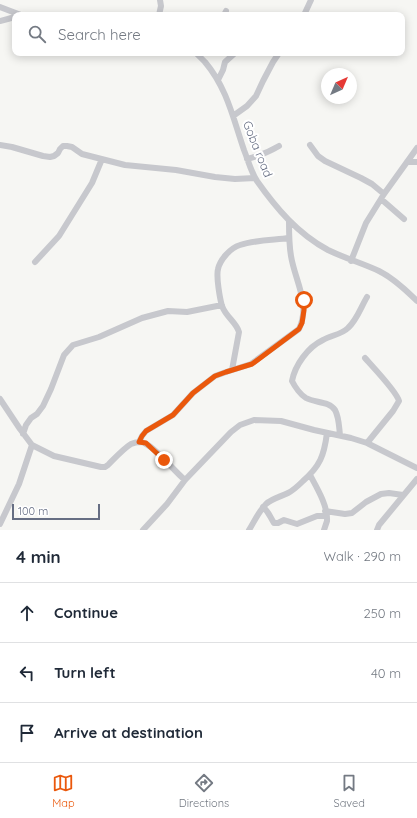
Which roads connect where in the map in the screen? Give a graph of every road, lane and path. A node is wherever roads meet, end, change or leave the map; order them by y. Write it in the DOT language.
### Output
graph roads {
  1 [pos="160,0"];
  2 [pos="311,0"];
  3 [pos="0,7"];
  4 [pos="13,12"];
  5 [pos="160,12"];
  6 [pos="308,12"];
  7 [pos="12,18"];
  8 [pos="0,21"];
  9 [pos="200,56"];
  10 [pos="232,56"];
  11 [pos="277,56"];
  12 [pos="218,80"];
  13 [pos="233,116"];
  14 [pos="0,145"];
  15 [pos="310,145"];
  16 [pos="279,146"];
  17 [pos="417,148"];
  18 [pos="102,159"];
  19 [pos="247,159"];
  20 [pos="407,162"];
  21 [pos="417,162"];
  22 [pos="256,178"];
  23 [pos="382,197"];
  24 [pos="404,219"];
  25 [pos="289,221"];
  26 [pos="289,238"];
  27 [pos="351,260"];
  28 [pos="35,262"];
  29 [pos="367,297"];
  30 [pos="417,301"];
  31 [pos="222,305"];
  32 [pos="365,358"];
  33 [pos="232,370"];
  34 [pos="0,399"];
  35 [pos="327,433"];
  36 [pos="23,434"];
  37 [pos="340,435"];
  38 [pos="139,442"];
  39 [pos="367,443"];
  40 [pos="32,445"];
  41 [pos="417,468"];
  42 [pos="310,475"];
  43 [pos="417,479"];
  44 [pos="185,480"];
  45 [pos="403,495"];
  46 [pos="263,507"];
  47 [pos="326,514"];
  48 [pos="0,524"];
  49 [pos="143,530"];
  50 [pos="249,530"];
  51 [pos="324,530"];
  52 [pos="377,530"];
  1 -- 5 [label="street"];
  2 -- 6 [label="street"];
  3 -- 4 [label="street"];
  7 -- 8 [label="street"];
  9 -- 12 [label="street, Goba road"];
  10 -- 12 [label="street"];
  11 -- 13 [label="street"];
  12 -- 13 [label="street, Goba road"];
  13 -- 19 [label="street, Goba road"];
  14 -- 18 [label="street"];
  15 -- 23 [label="street"];
  16 -- 19 [label="street"];
  17 -- 20 [label="street"];
  18 -- 22 [label="street"];
  18 -- 28 [label="street"];
  19 -- 22 [label="street, Goba road"];
  20 -- 21 [label="street"];
  20 -- 23 [label="street"];
  22 -- 25 [label="street, Goba road"];
  23 -- 24 [label="street"];
  23 -- 27 [label="street"];
  25 -- 26 [label="street"];
  25 -- 27 [label="street, Goba road"];
  26 -- 31 [label="street"];
  26 -- 33 [label="street"];
  27 -- 30 [label="street, Goba road"];
  29 -- 37 [label="street"];
  31 -- 33 [label="street"];
  31 -- 36 [label="street"];
  32 -- 39 [label="street"];
  33 -- 38 [label="street"];
  34 -- 36 [label="street"];
  35 -- 37 [label="street"];
  35 -- 42 [label="street"];
  35 -- 44 [label="street"];
  36 -- 40 [label="street"];
  37 -- 39 [label="street"];
  38 -- 40 [label="street"];
  38 -- 44 [label="street"];
  39 -- 41 [label="street"];
  40 -- 48 [label="street"];
  42 -- 46 [label="street"];
  42 -- 47 [label="street"];
  43 -- 45 [label="street"];
  44 -- 49 [label="street"];
  45 -- 47 [label="street"];
  45 -- 52 [label="street"];
  46 -- 47 [label="street"];
  46 -- 50 [label="street"];
  47 -- 51 [label="street"];
}
